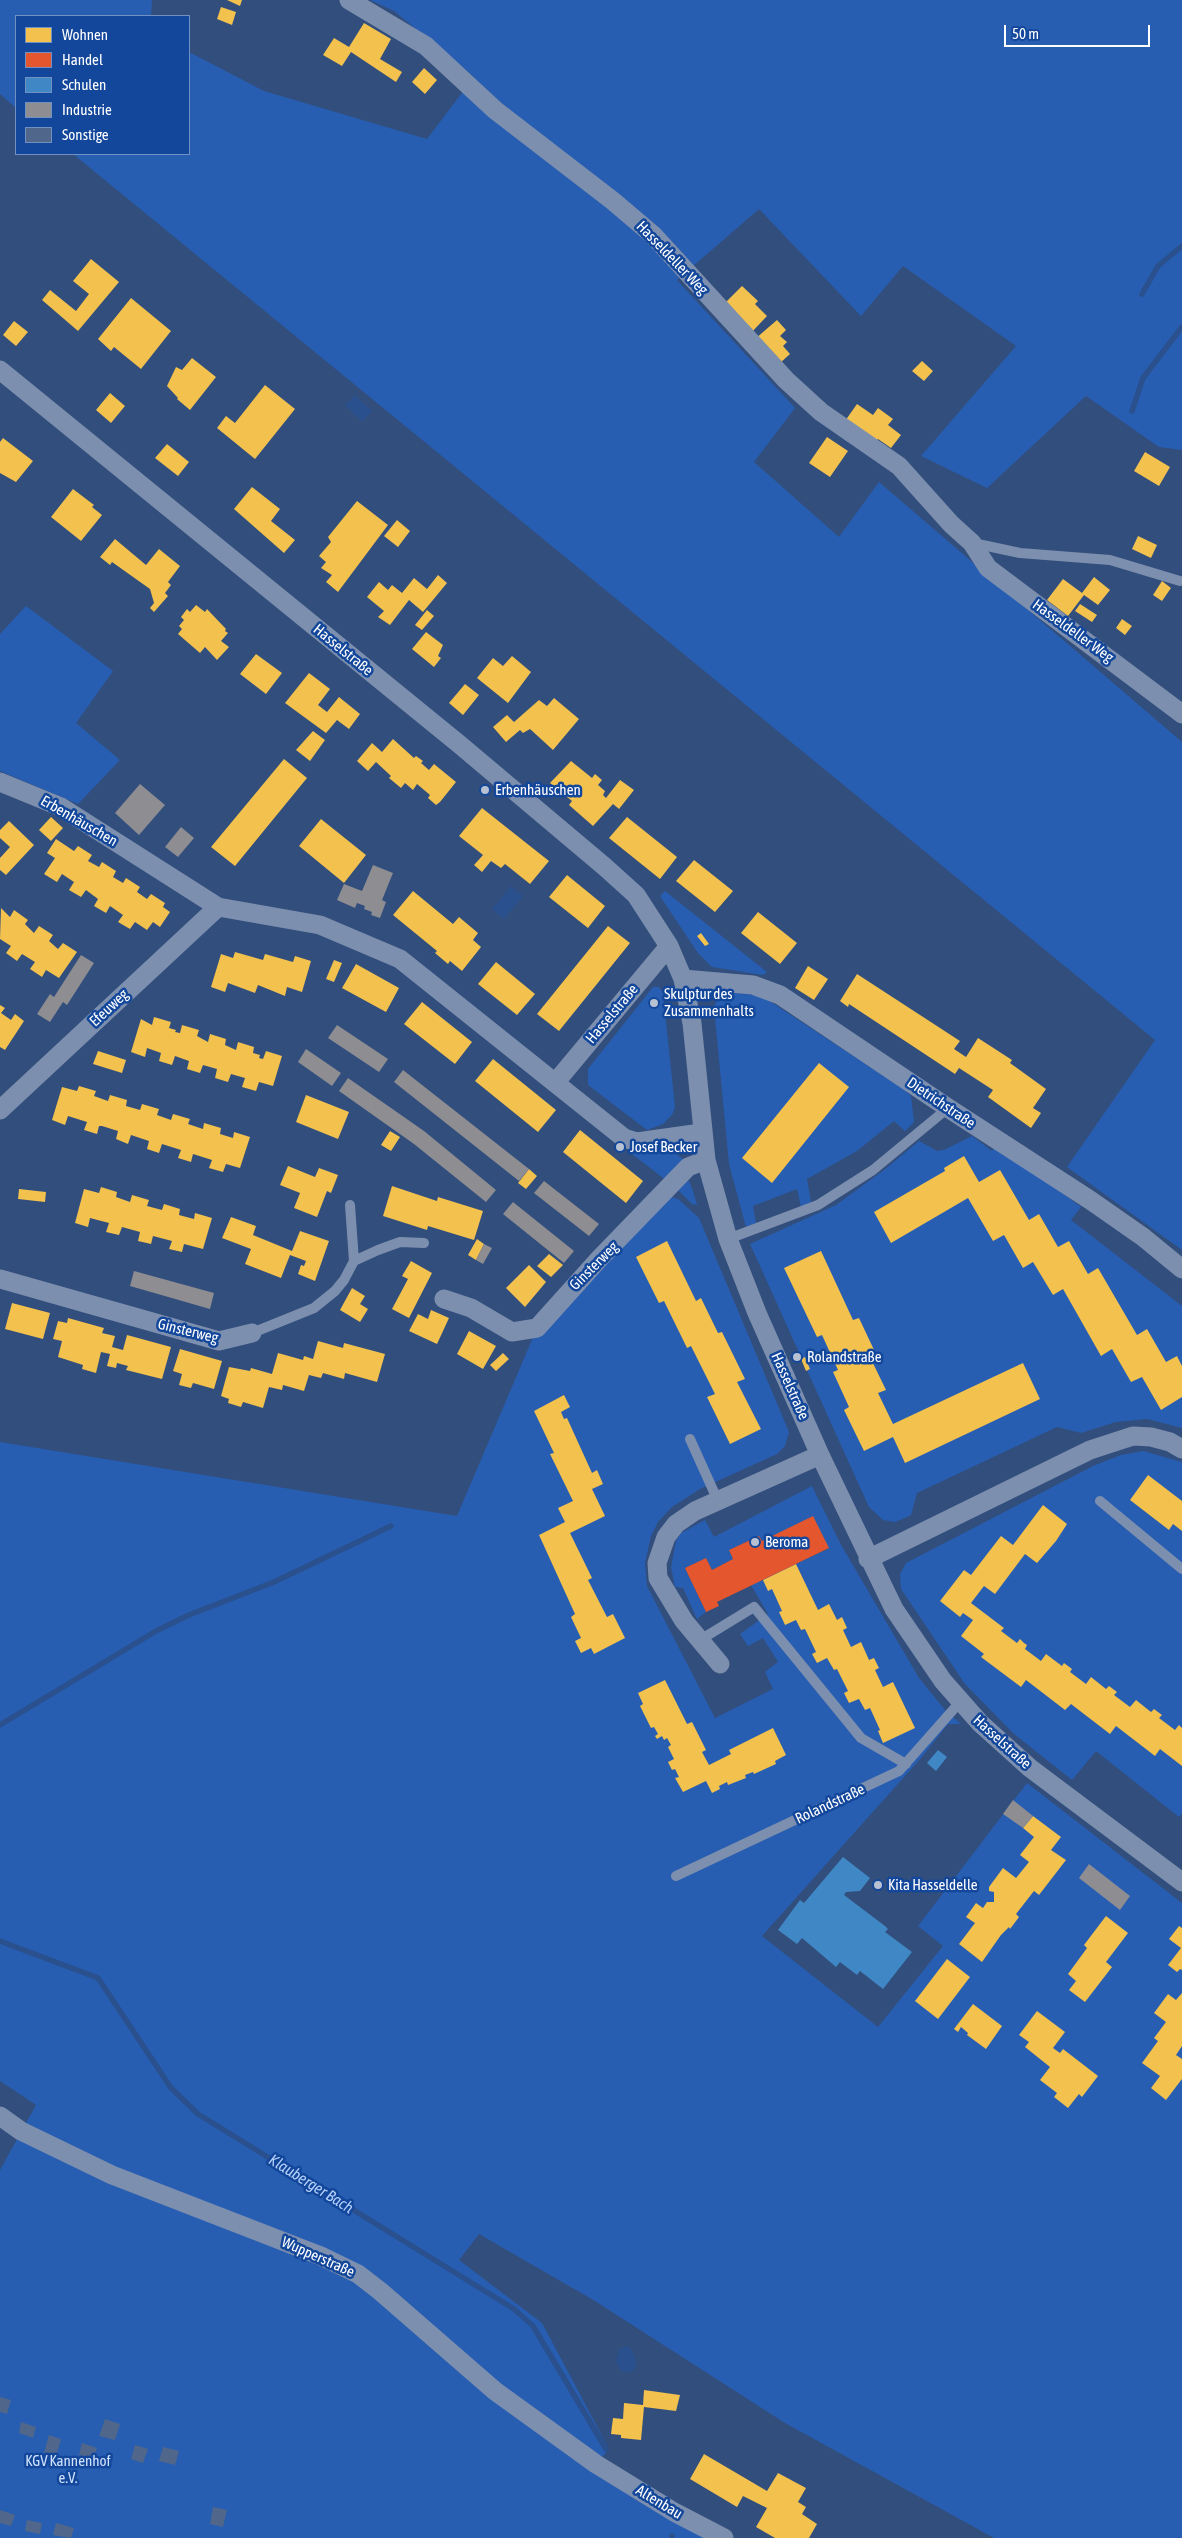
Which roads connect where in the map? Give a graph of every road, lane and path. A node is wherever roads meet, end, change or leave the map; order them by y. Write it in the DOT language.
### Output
graph roads {
  1 [pos="349,0"];
  2 [pos="0,370"];
  3 [pos="972,542"];
  4 [pos="1180,581"];
  5 [pos="1182,714"];
  6 [pos="0,782"];
  7 [pos="218,907"];
  8 [pos="669,946"];
  9 [pos="683,979"];
  10 [pos="555,1082"];
  11 [pos="948,1108"];
  12 [pos="0,1110"];
  13 [pos="701,1133"];
  14 [pos="706,1160"];
  15 [pos="350,1205"];
  16 [pos="728,1239"];
  17 [pos="424,1243"];
  18 [pos="354,1261"];
  19 [pos="1182,1269"];
  20 [pos="0,1279"];
  21 [pos="444,1299"];
  22 [pos="252,1333"];
  23 [pos="690,1439"];
  24 [pos="1182,1449"];
  25 [pos="820,1455"];
  26 [pos="1100,1500"];
  27 [pos="718,1501"];
  28 [pos="868,1559"];
  29 [pos="1182,1569"];
  30 [pos="700,1640"];
  31 [pos="720,1664"];
  32 [pos="960,1702"];
  33 [pos="906,1764"];
  34 [pos="676,1876"];
  35 [pos="1182,1882"];
  36 [pos="0,2116"];
  37 [pos="596,2464"];
  38 [pos="724,2538"];
  1 -- 3 [label="street, Hasseldeller Weg"];
  2 -- 8 [label="street, Hasselstraße"];
  3 -- 4 [label="lane, Hasseldeller Weg"];
  3 -- 5 [label="street, Hasseldeller Weg"];
  6 -- 7 [label="street, Erbenhäuschen"];
  7 -- 10 [label="street, Erbenhäuschen"];
  7 -- 12 [label="street, Efeuweg"];
  8 -- 9 [label="street, Hasselstraße"];
  8 -- 10 [label="street, Hasselstraße"];
  9 -- 11 [label="street, Dietrichstraße"];
  9 -- 13 [label="street, Hasselstraße"];
  10 -- 13 [label="street, Erbenhäuschen"];
  11 -- 16 [label="lane"];
  11 -- 19 [label="street, Dietrichstraße"];
  13 -- 14 [label="street, Hasselstraße"];
  14 -- 16 [label="street, Hasselstraße"];
  14 -- 21 [label="street, Ginsterweg"];
  15 -- 18 [label="lane"];
  16 -- 25 [label="street, Hasselstraße"];
  17 -- 18 [label="lane"];
  18 -- 22 [label="lane, Ginsterweg"];
  20 -- 22 [label="street, Ginsterweg"];
  23 -- 27 [label="lane"];
  24 -- 28 [label="street"];
  25 -- 27 [label="street"];
  25 -- 28 [label="street, Hasselstraße"];
  26 -- 29 [label="lane"];
  27 -- 30 [label="street"];
  28 -- 32 [label="street, Hasselstraße"];
  30 -- 31 [label="street"];
  30 -- 33 [label="lane"];
  32 -- 33 [label="lane, Rolandstraße"];
  32 -- 35 [label="street, Hasselstraße"];
  33 -- 34 [label="lane, Rolandstraße"];
  36 -- 37 [label="street, Wupperstraße"];
  37 -- 38 [label="street, Altenbau"];
}
